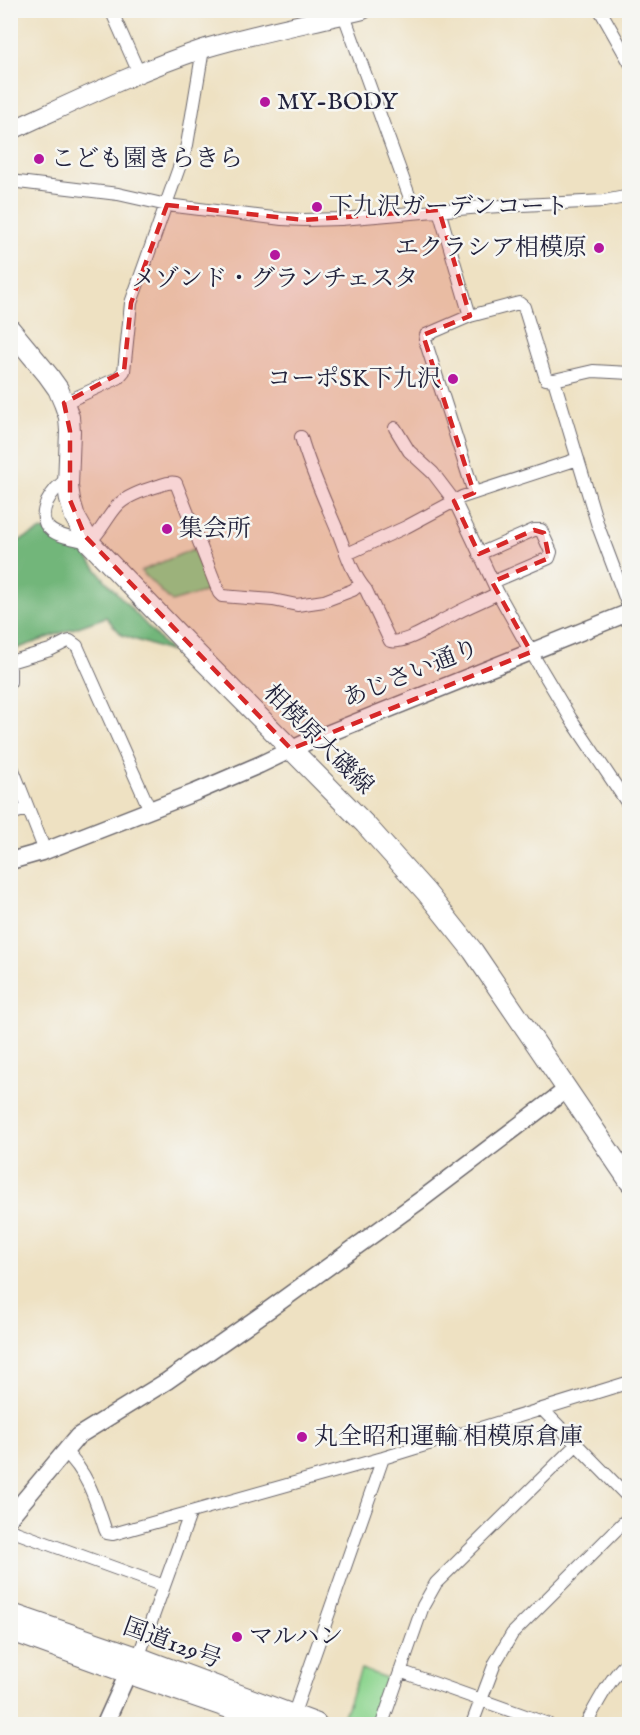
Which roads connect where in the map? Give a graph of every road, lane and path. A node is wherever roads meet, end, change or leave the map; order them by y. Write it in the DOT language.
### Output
graph roads {
  1 [pos="111,10"];
  2 [pos="363,10"];
  3 [pos="600,10"];
  4 [pos="344,15"];
  5 [pos="302,18"];
  6 [pos="203,50"];
  7 [pos="630,63"];
  8 [pos="138,73"];
  9 [pos="10,131"];
  10 [pos="10,181"];
  11 [pos="630,196"];
  12 [pos="167,205"];
  13 [pos="439,210"];
  14 [pos="415,212"];
  15 [pos="470,316"];
  16 [pos="14,340"];
  17 [pos="630,373"];
  18 [pos="554,380"];
  19 [pos="64,403"];
  20 [pos="395,428"];
  21 [pos="301,436"];
  22 [pos="578,459"];
  23 [pos="69,478"];
  24 [pos="474,493"];
  25 [pos="455,502"];
  26 [pos="89,542"];
  27 [pos="347,554"];
  28 [pos="480,554"];
  29 [pos="360,584"];
  30 [pos="496,588"];
  31 [pos="630,612"];
  32 [pos="531,652"];
  33 [pos="10,662"];
  34 [pos="10,669"];
  35 [pos="11,681"];
  36 [pos="291,749"];
  37 [pos="10,762"];
  38 [pos="630,807"];
  39 [pos="28,809"];
  40 [pos="150,810"];
  41 [pos="10,814"];
  42 [pos="45,851"];
  43 [pos="10,861"];
  44 [pos="567,1089"];
  45 [pos="630,1182"];
  46 [pos="630,1382"];
  47 [pos="542,1409"];
  48 [pos="576,1445"];
  49 [pos="64,1451"];
  50 [pos="383,1458"];
  51 [pos="630,1499"];
  52 [pos="190,1514"];
  53 [pos="630,1516"];
  54 [pos="10,1517"];
  55 [pos="10,1530"];
  56 [pos="164,1586"];
  57 [pos="10,1614"];
  58 [pos="10,1630"];
  59 [pos="630,1659"];
  60 [pos="133,1665"];
  61 [pos="400,1671"];
  62 [pos="481,1701"];
  63 [pos="285,1720"];
  64 [pos="105,1725"];
  65 [pos="316,1725"];
  66 [pos="382,1725"];
  67 [pos="472,1725"];
  68 [pos="548,1725"];
  69 [pos="586,1725"];
  1 -- 8 [label="street"];
  2 -- 4 [label="main road"];
  3 -- 7 [label="street"];
  4 -- 5 [label="main road"];
  4 -- 14 [label="street"];
  5 -- 6 [label="main road"];
  6 -- 8 [label="main road"];
  6 -- 12 [label="street"];
  8 -- 9 [label="main road"];
  10 -- 12 [label="street"];
  11 -- 13 [label="street"];
  12 -- 14 [label="street"];
  12 -- 19 [label="street"];
  13 -- 14 [label="street"];
  13 -- 15 [label="street"];
  15 -- 18 [label="street"];
  15 -- 24 [label="street"];
  16 -- 19 [label="main road, 相模原大磯線"];
  17 -- 18 [label="street"];
  18 -- 22 [label="street"];
  19 -- 23 [label="main road, 相模原大磯線"];
  20 -- 25 [label="street"];
  21 -- 27 [label="street"];
  22 -- 24 [label="street"];
  22 -- 31 [label="street"];
  23 -- 26 [label="main road, 相模原大磯線"];
  23 -- 26 [label="street"];
  24 -- 25 [label="street"];
  25 -- 27 [label="street"];
  25 -- 28 [label="street"];
  26 -- 29 [label="street"];
  26 -- 36 [label="main road, 相模原大磯線"];
  27 -- 29 [label="street"];
  28 -- 30 [label="street"];
  28 -- 30 [label="street"];
  29 -- 30 [label="street"];
  30 -- 32 [label="street"];
  31 -- 32 [label="street, あじさい通り"];
  32 -- 36 [label="street, あじさい通り"];
  32 -- 38 [label="street"];
  33 -- 40 [label="street"];
  34 -- 35 [label="street"];
  36 -- 40 [label="street, あじさい通り"];
  36 -- 44 [label="main road, 相模原大磯線"];
  37 -- 39 [label="street"];
  39 -- 41 [label="street"];
  39 -- 42 [label="street"];
  40 -- 42 [label="street, あじさい通り"];
  42 -- 43 [label="street, あじさい通り"];
  44 -- 45 [label="main road, 相模原大磯線"];
  44 -- 49 [label="street"];
  46 -- 47 [label="street"];
  47 -- 48 [label="street"];
  47 -- 50 [label="street"];
  48 -- 51 [label="street"];
  48 -- 61 [label="street"];
  49 -- 52 [label="street"];
  49 -- 54 [label="street"];
  50 -- 52 [label="street"];
  50 -- 63 [label="street"];
  52 -- 56 [label="street"];
  53 -- 62 [label="street"];
  55 -- 56 [label="street"];
  56 -- 60 [label="street"];
  57 -- 60 [label="highway, 国道129号"];
  58 -- 60 [label="highway, 国道129号"];
  59 -- 69 [label="street"];
  60 -- 63 [label="highway, 国道129号"];
  60 -- 64 [label="street"];
  61 -- 62 [label="street"];
  61 -- 66 [label="street"];
  62 -- 67 [label="street"];
  62 -- 68 [label="street"];
  63 -- 65 [label="highway, 国道129号"];
}
